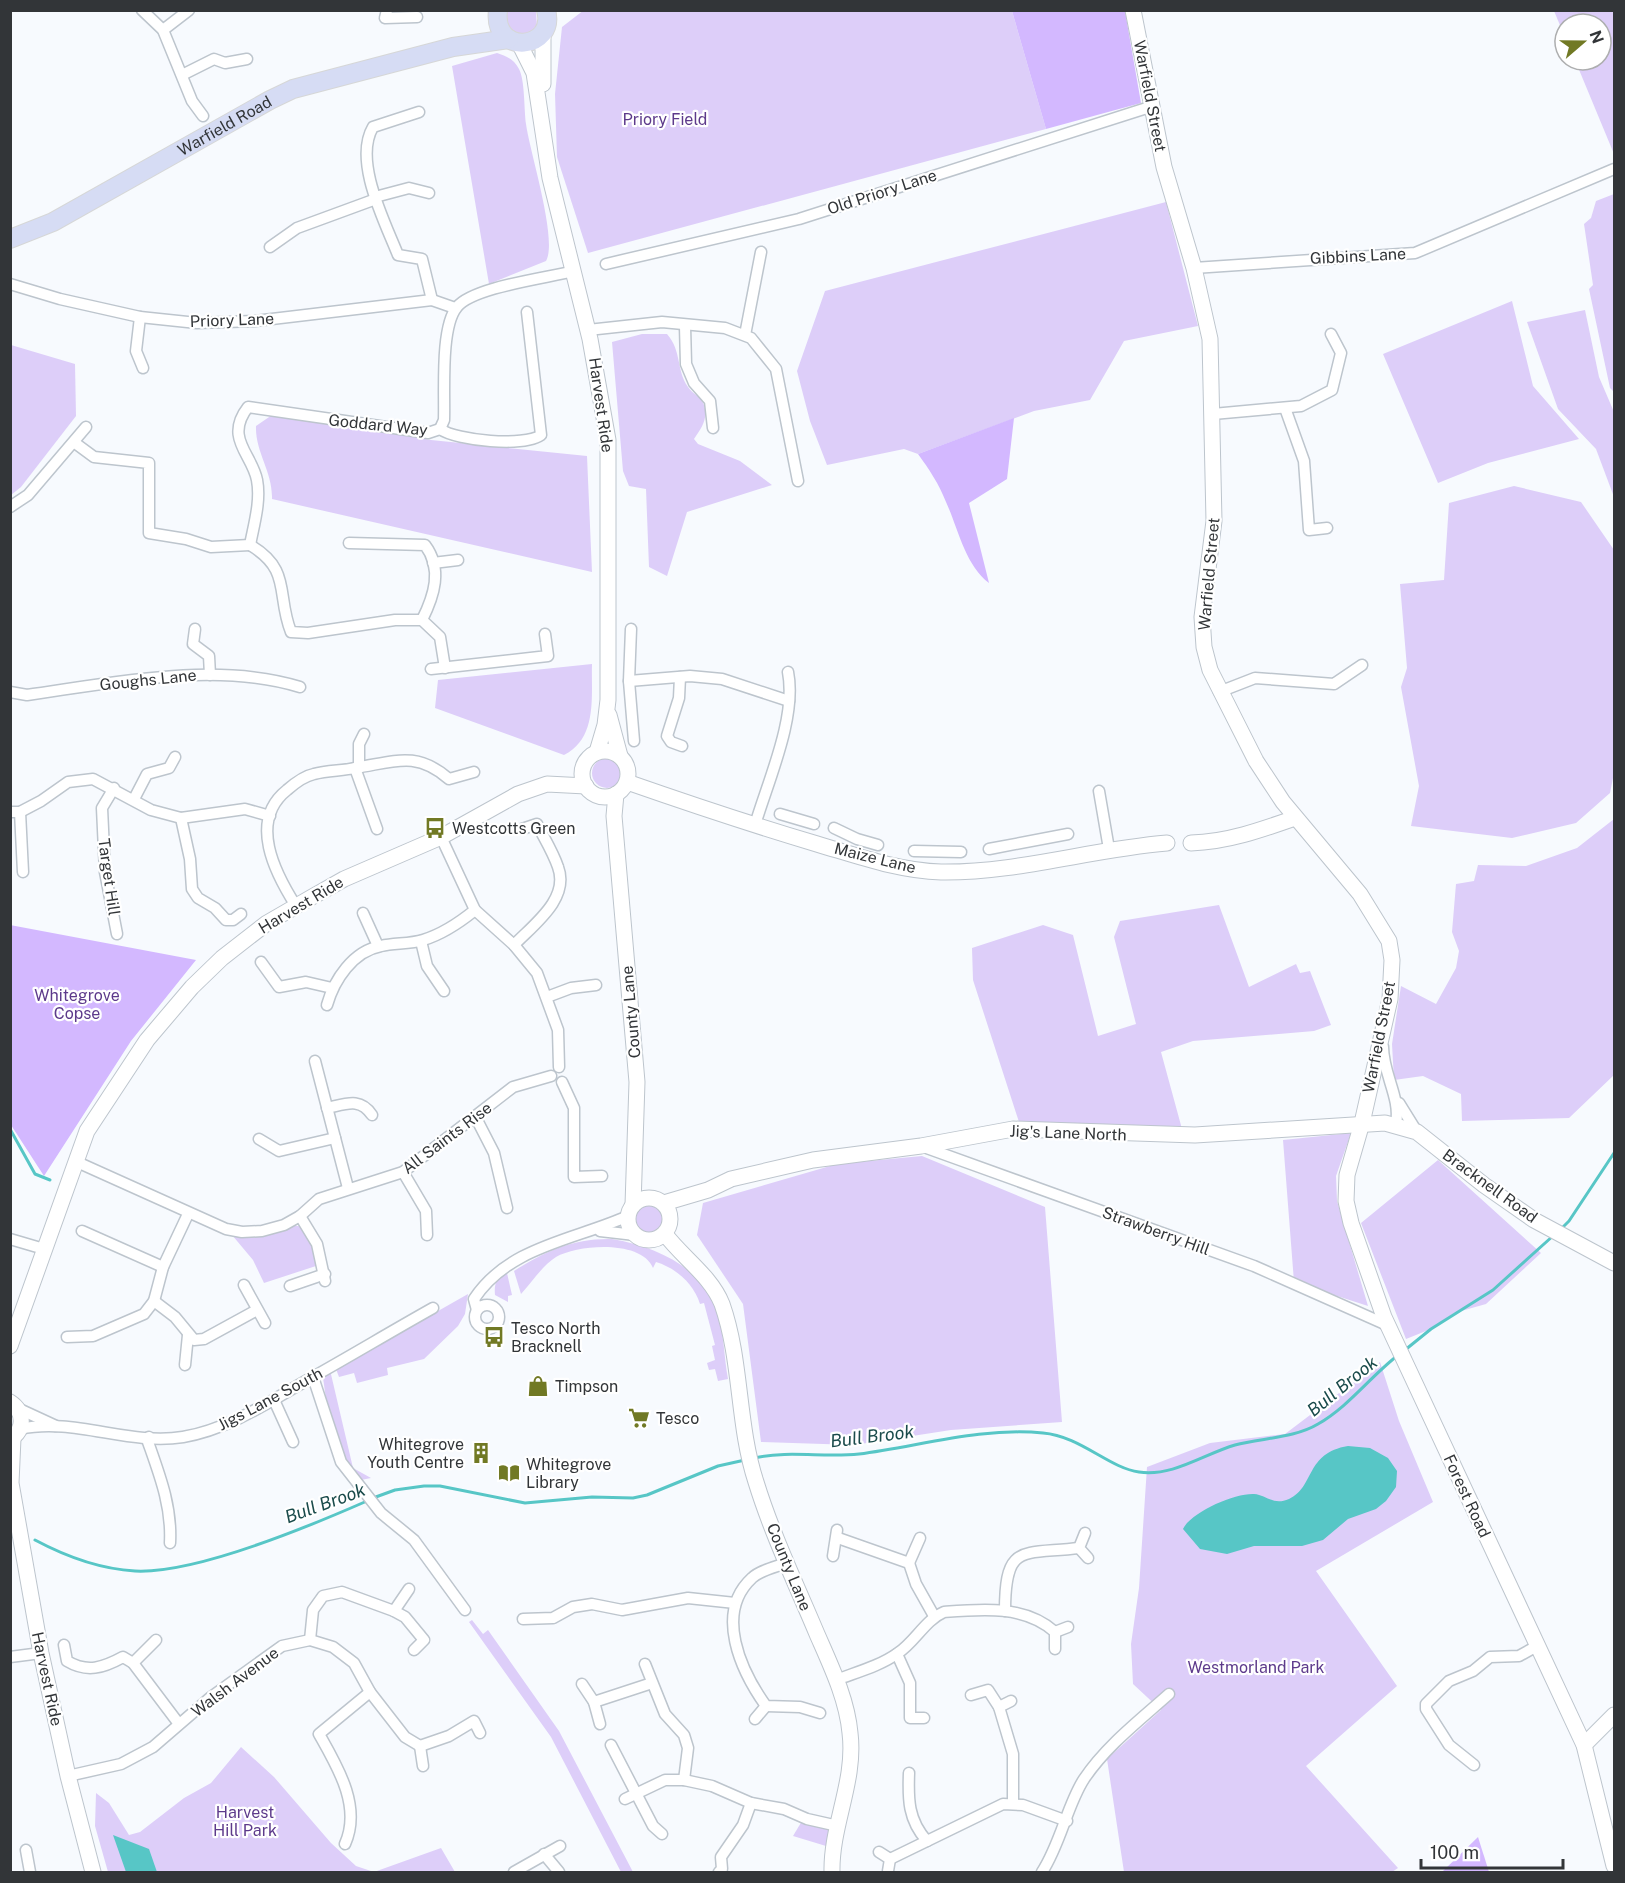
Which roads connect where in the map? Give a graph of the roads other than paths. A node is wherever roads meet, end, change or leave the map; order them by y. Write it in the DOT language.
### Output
graph roads {
  1 [pos="142,10"];
  2 [pos="189,10"];
  3 [pos="387,10"];
  4 [pos="1133,10"];
  5 [pos="498,15"];
  6 [pos="417,17"];
  7 [pos="548,18"];
  8 [pos="163,30"];
  9 [pos="514,41"];
  10 [pos="453,47"];
  11 [pos="247,59"];
  12 [pos="182,75"];
  13 [pos="1153,106"];
  14 [pos="419,112"];
  15 [pos="203,116"];
  16 [pos="541,117"];
  17 [pos="1614,169"];
  18 [pos="429,193"];
  19 [pos="375,198"];
  20 [pos="10,239"];
  21 [pos="270,248"];
  22 [pos="761,252"];
  23 [pos="606,264"];
  24 [pos="1194,268"];
  25 [pos="574,271"];
  26 [pos="10,284"];
  27 [pos="432,300"];
  28 [pos="456,308"];
  29 [pos="527,312"];
  30 [pos="140,317"];
  31 [pos="686,326"];
  32 [pos="588,330"];
  33 [pos="1331,334"];
  34 [pos="745,335"];
  35 [pos="143,368"];
  36 [pos="1286,408"];
  37 [pos="1213,414"];
  38 [pos="86,428"];
  39 [pos="713,428"];
  40 [pos="440,429"];
  41 [pos="75,442"];
  42 [pos="798,481"];
  43 [pos="10,507"];
  44 [pos="1327,528"];
  45 [pos="349,543"];
  46 [pos="250,545"];
  47 [pos="458,560"];
  48 [pos="433,563"];
  49 [pos="422,620"];
  50 [pos="195,629"];
  51 [pos="631,629"];
  52 [pos="545,634"];
  53 [pos="1362,665"];
  54 [pos="446,668"];
  55 [pos="431,669"];
  56 [pos="788,672"];
  57 [pos="210,675"];
  58 [pos="680,677"];
  59 [pos="629,681"];
  60 [pos="300,687"];
  61 [pos="10,692"];
  62 [pos="1219,692"];
  63 [pos="608,700"];
  64 [pos="789,701"];
  65 [pos="364,734"];
  66 [pos="634,741"];
  67 [pos="682,746"];
  68 [pos="597,752"];
  69 [pos="620,756"];
  70 [pos="175,757"];
  71 [pos="583,767"];
  72 [pos="357,768"];
  73 [pos="474,772"];
  74 [pos="547,784"];
  75 [pos="114,788"];
  76 [pos="622,788"];
  77 [pos="591,790"];
  78 [pos="1099,791"];
  79 [pos="134,799"];
  80 [pos="15,812"];
  81 [pos="780,814"];
  82 [pos="270,816"];
  83 [pos="181,818"];
  84 [pos="1295,818"];
  85 [pos="800,821"];
  86 [pos="814,824"];
  87 [pos="754,825"];
  88 [pos="834,828"];
  89 [pos="377,829"];
  90 [pos="522,829"];
  91 [pos="1068,834"];
  92 [pos="441,837"];
  93 [pos="795,837"];
  94 [pos="857,839"];
  95 [pos="1167,843"];
  96 [pos="1191,843"];
  97 [pos="1015,844"];
  98 [pos="879,845"];
  99 [pos="989,849"];
  100 [pos="1109,849"];
  101 [pos="914,851"];
  102 [pos="941,852"];
  103 [pos="961,852"];
  104 [pos="852,855"];
  105 [pos="618,857"];
  106 [pos="1020,865"];
  107 [pos="23,872"];
  108 [pos="941,872"];
  109 [pos="296,906"];
  110 [pos="475,910"];
  111 [pos="363,913"];
  112 [pos="241,914"];
  113 [pos="117,934"];
  114 [pos="421,941"];
  115 [pos="514,945"];
  116 [pos="378,946"];
  117 [pos="261,962"];
  118 [pos="596,985"];
  119 [pos="332,988"];
  120 [pos="444,991"];
  121 [pos="547,997"];
  122 [pos="327,1005"];
  123 [pos="1383,1035"];
  124 [pos="315,1061"];
  125 [pos="559,1067"];
  126 [pos="551,1076"];
  127 [pos="562,1082"];
  128 [pos="1394,1095"];
  129 [pos="327,1108"];
  130 [pos="372,1115"];
  131 [pos="476,1118"];
  132 [pos="1362,1123"];
  133 [pos="1396,1124"];
  134 [pos="1417,1132"];
  135 [pos="259,1138"];
  136 [pos="336,1138"];
  137 [pos="921,1146"];
  138 [pos="80,1156"];
  139 [pos="634,1167"];
  140 [pos="403,1172"];
  141 [pos="602,1176"];
  142 [pos="348,1188"];
  143 [pos="708,1190"];
  144 [pos="658,1200"];
  145 [pos="507,1208"];
  146 [pos="630,1210"];
  147 [pos="188,1214"];
  148 [pos="300,1216"];
  149 [pos="82,1230"];
  150 [pos="662,1231"];
  151 [pos="588,1232"];
  152 [pos="427,1235"];
  153 [pos="635,1235"];
  154 [pos="10,1239"];
  155 [pos="44,1250"];
  156 [pos="1614,1263"];
  157 [pos="163,1267"];
  158 [pos="495,1275"];
  159 [pos="244,1285"];
  160 [pos="290,1286"];
  161 [pos="154,1301"];
  162 [pos="489,1305"];
  163 [pos="433,1308"];
  164 [pos="257,1310"];
  165 [pos="477,1311"];
  166 [pos="265,1323"];
  167 [pos="1388,1325"];
  168 [pos="188,1335"];
  169 [pos="67,1337"];
  170 [pos="10,1346"];
  171 [pos="185,1365"];
  172 [pos="313,1377"];
  173 [pos="274,1400"];
  174 [pos="12,1403"];
  175 [pos="56,1426"];
  176 [pos="15,1435"];
  177 [pos="149,1437"];
  178 [pos="293,1442"];
  179 [pos="11,1482"];
  180 [pos="1085,1533"];
  181 [pos="920,1538"];
  182 [pos="170,1543"];
  183 [pos="1078,1548"];
  184 [pos="833,1556"];
  185 [pos="1088,1558"];
  186 [pos="786,1563"];
  187 [pos="909,1563"];
  188 [pos="409,1589"];
  189 [pos="735,1603"];
  190 [pos="465,1610"];
  191 [pos="394,1611"];
  192 [pos="1005,1611"];
  193 [pos="934,1616"];
  194 [pos="523,1619"];
  195 [pos="1068,1627"];
  196 [pos="1055,1632"];
  197 [pos="156,1640"];
  198 [pos="310,1640"];
  199 [pos="64,1645"];
  200 [pos="1537,1646"];
  201 [pos="1055,1649"];
  202 [pos="414,1650"];
  203 [pos="41,1653"];
  204 [pos="897,1654"];
  205 [pos="10,1657"];
  206 [pos="133,1663"];
  207 [pos="645,1664"];
  208 [pos="836,1680"];
  209 [pos="652,1683"];
  210 [pos="582,1684"];
  211 [pos="370,1692"];
  212 [pos="1169,1694"];
  213 [pos="971,1695"];
  214 [pos="1011,1701"];
  215 [pos="594,1702"];
  216 [pos="766,1706"];
  217 [pos="999,1707"];
  218 [pos="820,1713"];
  219 [pos="1614,1715"];
  220 [pos="755,1719"];
  221 [pos="924,1719"];
  222 [pos="179,1724"];
  223 [pos="600,1724"];
  224 [pos="480,1733"];
  225 [pos="1584,1745"];
  226 [pos="420,1746"];
  227 [pos="611,1746"];
  228 [pos="1474,1765"];
  229 [pos="423,1766"];
  230 [pos="909,1773"];
  231 [pos="68,1776"];
  232 [pos="684,1780"];
  233 [pos="636,1794"];
  234 [pos="625,1798"];
  235 [pos="752,1803"];
  236 [pos="1013,1803"];
  237 [pos="1067,1821"];
  238 [pos="838,1826"];
  239 [pos="662,1834"];
  240 [pos="927,1840"];
  241 [pos="345,1844"];
  242 [pos="560,1846"];
  243 [pos="26,1850"];
  244 [pos="879,1852"];
  245 [pos="544,1854"];
  246 [pos="890,1859"];
  247 [pos="1614,1866"];
  248 [pos="722,1871"];
  249 [pos="888,1871"];
  250 [pos="30,1872"];
  251 [pos="93,1872"];
  252 [pos="514,1872"];
  253 [pos="559,1872"];
  254 [pos="832,1872"];
  255 [pos="1042,1872"];
  1 -- 8 [label="street"];
  2 -- 8 [label="street"];
  3 -- 6 [label="street"];
  4 -- 13 [label="street, Warfield Street"];
  5 -- 9 [label="main road"];
  5 -- 10 [label="main road, Warfield Road"];
  7 -- 9 [label="main road, Warfield Road"];
  7 -- 16 [label="street, Harvest Ride"];
  8 -- 12 [label="street"];
  9 -- 10 [label="main road, Warfield Road"];
  9 -- 16 [label="street, Harvest Ride"];
  10 -- 20 [label="main road, Warfield Road"];
  11 -- 12 [label="street"];
  12 -- 15 [label="street"];
  13 -- 23 [label="street, Old Priory Lane"];
  13 -- 24 [label="street, Warfield Street"];
  14 -- 19 [label="street"];
  16 -- 25 [label="street, Harvest Ride"];
  17 -- 24 [label="street, Gibbins Lane"];
  18 -- 19 [label="street"];
  19 -- 21 [label="street"];
  19 -- 27 [label="street"];
  22 -- 34 [label="street"];
  24 -- 37 [label="street, Warfield Street"];
  25 -- 28 [label="street"];
  25 -- 32 [label="street, Harvest Ride"];
  26 -- 30 [label="street, Priory Lane"];
  27 -- 28 [label="street, Priory Lane"];
  27 -- 30 [label="street, Priory Lane"];
  28 -- 40 [label="street, Goddard Way"];
  29 -- 40 [label="street"];
  30 -- 35 [label="street"];
  31 -- 32 [label="street"];
  31 -- 34 [label="street"];
  31 -- 39 [label="street"];
  32 -- 63 [label="street, Harvest Ride"];
  33 -- 36 [label="street"];
  34 -- 42 [label="street"];
  36 -- 37 [label="street"];
  36 -- 44 [label="street"];
  37 -- 62 [label="street, Warfield Street"];
  38 -- 41 [label="street"];
  40 -- 46 [label="street, Goddard Way"];
  41 -- 43 [label="street"];
  41 -- 46 [label="street"];
  45 -- 48 [label="street"];
  46 -- 49 [label="street"];
  47 -- 48 [label="street"];
  48 -- 49 [label="street"];
  49 -- 54 [label="street"];
  50 -- 57 [label="street"];
  51 -- 59 [label="street"];
  52 -- 54 [label="street"];
  53 -- 62 [label="street"];
  54 -- 55 [label="street"];
  56 -- 64 [label="street"];
  57 -- 60 [label="street, Goughs Lane"];
  57 -- 61 [label="street, Goughs Lane"];
  58 -- 59 [label="street"];
  58 -- 64 [label="street"];
  58 -- 67 [label="street"];
  59 -- 66 [label="street"];
  62 -- 84 [label="street, Warfield Street"];
  63 -- 68 [label="street, Harvest Ride"];
  63 -- 69 [label="street, Harvest Ride"];
  64 -- 87 [label="street"];
  65 -- 72 [label="street"];
  68 -- 69 [label="street"];
  68 -- 71 [label="street"];
  69 -- 76 [label="street"];
  70 -- 79 [label="street"];
  71 -- 74 [label="street, Harvest Ride"];
  71 -- 77 [label="street"];
  72 -- 73 [label="street"];
  72 -- 82 [label="street"];
  72 -- 89 [label="street"];
  74 -- 77 [label="street, Harvest Ride"];
  74 -- 92 [label="street, Harvest Ride"];
  75 -- 79 [label="street"];
  75 -- 80 [label="street"];
  75 -- 113 [label="street, Target Hill"];
  76 -- 77 [label="street"];
  76 -- 87 [label="street, Maize Lane"];
  76 -- 105 [label="street, County Lane"];
  77 -- 105 [label="street, County Lane"];
  78 -- 100 [label="street"];
  79 -- 83 [label="street"];
  80 -- 107 [label="street"];
  81 -- 85 [label="street"];
  82 -- 83 [label="street"];
  82 -- 109 [label="street"];
  83 -- 112 [label="street"];
  84 -- 96 [label="street"];
  84 -- 123 [label="street, Warfield Street"];
  85 -- 86 [label="street"];
  85 -- 93 [label="street"];
  87 -- 93 [label="street, Maize Lane"];
  88 -- 94 [label="street"];
  90 -- 115 [label="street"];
  91 -- 97 [label="street"];
  92 -- 109 [label="street, Harvest Ride"];
  92 -- 110 [label="street"];
  93 -- 104 [label="street, Maize Lane"];
  94 -- 98 [label="street"];
  94 -- 104 [label="street"];
  95 -- 100 [label="street, Maize Lane"];
  97 -- 99 [label="street"];
  97 -- 106 [label="street"];
  100 -- 106 [label="street, Maize Lane"];
  101 -- 102 [label="street"];
  102 -- 103 [label="street"];
  102 -- 108 [label="street"];
  104 -- 108 [label="street, Maize Lane"];
  105 -- 139 [label="street, County Lane"];
  106 -- 108 [label="street, Maize Lane"];
  109 -- 138 [label="street, Harvest Ride"];
  110 -- 114 [label="street"];
  110 -- 115 [label="street"];
  111 -- 116 [label="street"];
  114 -- 116 [label="street"];
  114 -- 120 [label="street"];
  115 -- 121 [label="street"];
  116 -- 119 [label="street"];
  117 -- 119 [label="street"];
  118 -- 121 [label="street"];
  119 -- 122 [label="street"];
  121 -- 125 [label="street"];
  123 -- 128 [label="street"];
  123 -- 132 [label="street, Warfield Street"];
  124 -- 129 [label="street"];
  125 -- 126 [label="street"];
  125 -- 127 [label="street"];
  126 -- 127 [label="street"];
  126 -- 131 [label="street, All Saints Rise"];
  127 -- 141 [label="street"];
  128 -- 133 [label="street"];
  128 -- 134 [label="street"];
  129 -- 130 [label="street"];
  129 -- 136 [label="street"];
  131 -- 140 [label="street, All Saints Rise"];
  131 -- 145 [label="street"];
  132 -- 133 [label="street, Bracknell Road"];
  132 -- 137 [label="street, Jig's Lane North"];
  132 -- 167 [label="street, Forest Road"];
  133 -- 134 [label="street, Bracknell Road"];
  134 -- 156 [label="street, Bracknell Road"];
  135 -- 136 [label="street"];
  136 -- 142 [label="street"];
  137 -- 143 [label="street, Jig's Lane North"];
  137 -- 167 [label="street, Strawberry Hill"];
  138 -- 147 [label="street, All Saints Rise"];
  138 -- 155 [label="street, Harvest Ride"];
  139 -- 144 [label="street"];
  139 -- 146 [label="street, County Lane"];
  140 -- 142 [label="street, All Saints Rise"];
  140 -- 152 [label="street"];
  142 -- 148 [label="street, All Saints Rise"];
  143 -- 144 [label="street, Jig's Lane North"];
  143 -- 150 [label="street, Jig's Lane North"];
  144 -- 146 [label="street"];
  144 -- 150 [label="street"];
  146 -- 151 [label="street"];
  146 -- 153 [label="street"];
  147 -- 148 [label="street, All Saints Rise"];
  147 -- 157 [label="street"];
  148 -- 160 [label="street"];
  149 -- 157 [label="street"];
  150 -- 153 [label="street"];
  150 -- 186 [label="street, County Lane"];
  151 -- 153 [label="street"];
  151 -- 158 [label="street"];
  154 -- 155 [label="street"];
  155 -- 170 [label="street, Harvest Ride"];
  157 -- 161 [label="street"];
  158 -- 162 [label="street"];
  158 -- 165 [label="street"];
  159 -- 164 [label="street"];
  161 -- 168 [label="street"];
  161 -- 169 [label="street"];
  162 -- 165 [label="street"];
  162 -- 165 [label="street"];
  163 -- 172 [label="street, Jigs Lane South"];
  164 -- 166 [label="street"];
  164 -- 168 [label="street"];
  167 -- 200 [label="street, Forest Road"];
  168 -- 171 [label="street"];
  172 -- 173 [label="street, Jigs Lane South"];
  172 -- 190 [label="street"];
  173 -- 177 [label="street, Jigs Lane South"];
  173 -- 178 [label="street"];
  174 -- 175 [label="street, Jigs Lane South"];
  174 -- 176 [label="street, Harvest Ride"];
  175 -- 176 [label="street, Jigs Lane South"];
  175 -- 177 [label="street, Jigs Lane South"];
  176 -- 179 [label="street, Harvest Ride"];
  177 -- 182 [label="street"];
  179 -- 203 [label="street, Harvest Ride"];
  180 -- 183 [label="street"];
  181 -- 187 [label="street"];
  183 -- 185 [label="street"];
  183 -- 192 [label="street"];
  184 -- 187 [label="street"];
  186 -- 189 [label="street"];
  186 -- 208 [label="street, County Lane"];
  187 -- 193 [label="street"];
  188 -- 191 [label="street"];
  189 -- 194 [label="street"];
  189 -- 216 [label="street"];
  191 -- 198 [label="street"];
  191 -- 202 [label="street"];
  192 -- 193 [label="street"];
  192 -- 196 [label="street"];
  193 -- 204 [label="street"];
  195 -- 196 [label="street"];
  196 -- 201 [label="street"];
  197 -- 206 [label="street"];
  198 -- 211 [label="street"];
  198 -- 222 [label="street, Walsh Avenue"];
  199 -- 206 [label="street"];
  200 -- 225 [label="street, Forest Road"];
  200 -- 228 [label="street"];
  203 -- 205 [label="street"];
  203 -- 231 [label="street, Harvest Ride"];
  204 -- 208 [label="street"];
  204 -- 221 [label="street"];
  206 -- 222 [label="street"];
  207 -- 209 [label="street"];
  208 -- 238 [label="street, County Lane"];
  209 -- 215 [label="street"];
  209 -- 232 [label="street"];
  210 -- 215 [label="street"];
  211 -- 226 [label="street"];
  211 -- 241 [label="street"];
  212 -- 237 [label="street"];
  213 -- 217 [label="street"];
  214 -- 217 [label="street"];
  215 -- 223 [label="street"];
  216 -- 218 [label="street"];
  216 -- 220 [label="street"];
  217 -- 236 [label="street"];
  219 -- 225 [label="street"];
  222 -- 231 [label="street, Walsh Avenue"];
  224 -- 226 [label="street"];
  225 -- 247 [label="street, Forest Road"];
  226 -- 229 [label="street"];
  227 -- 233 [label="street"];
  230 -- 240 [label="street"];
  231 -- 251 [label="street, Harvest Ride"];
  232 -- 233 [label="street"];
  232 -- 235 [label="street"];
  233 -- 234 [label="street"];
  233 -- 239 [label="street"];
  235 -- 238 [label="street"];
  235 -- 248 [label="street"];
  236 -- 237 [label="street"];
  236 -- 240 [label="street"];
  237 -- 255 [label="street"];
  238 -- 254 [label="street, County Lane"];
  240 -- 246 [label="street"];
  242 -- 245 [label="street"];
  243 -- 250 [label="street"];
  244 -- 246 [label="street"];
  245 -- 252 [label="street"];
  245 -- 253 [label="street"];
  246 -- 249 [label="street"];
}
